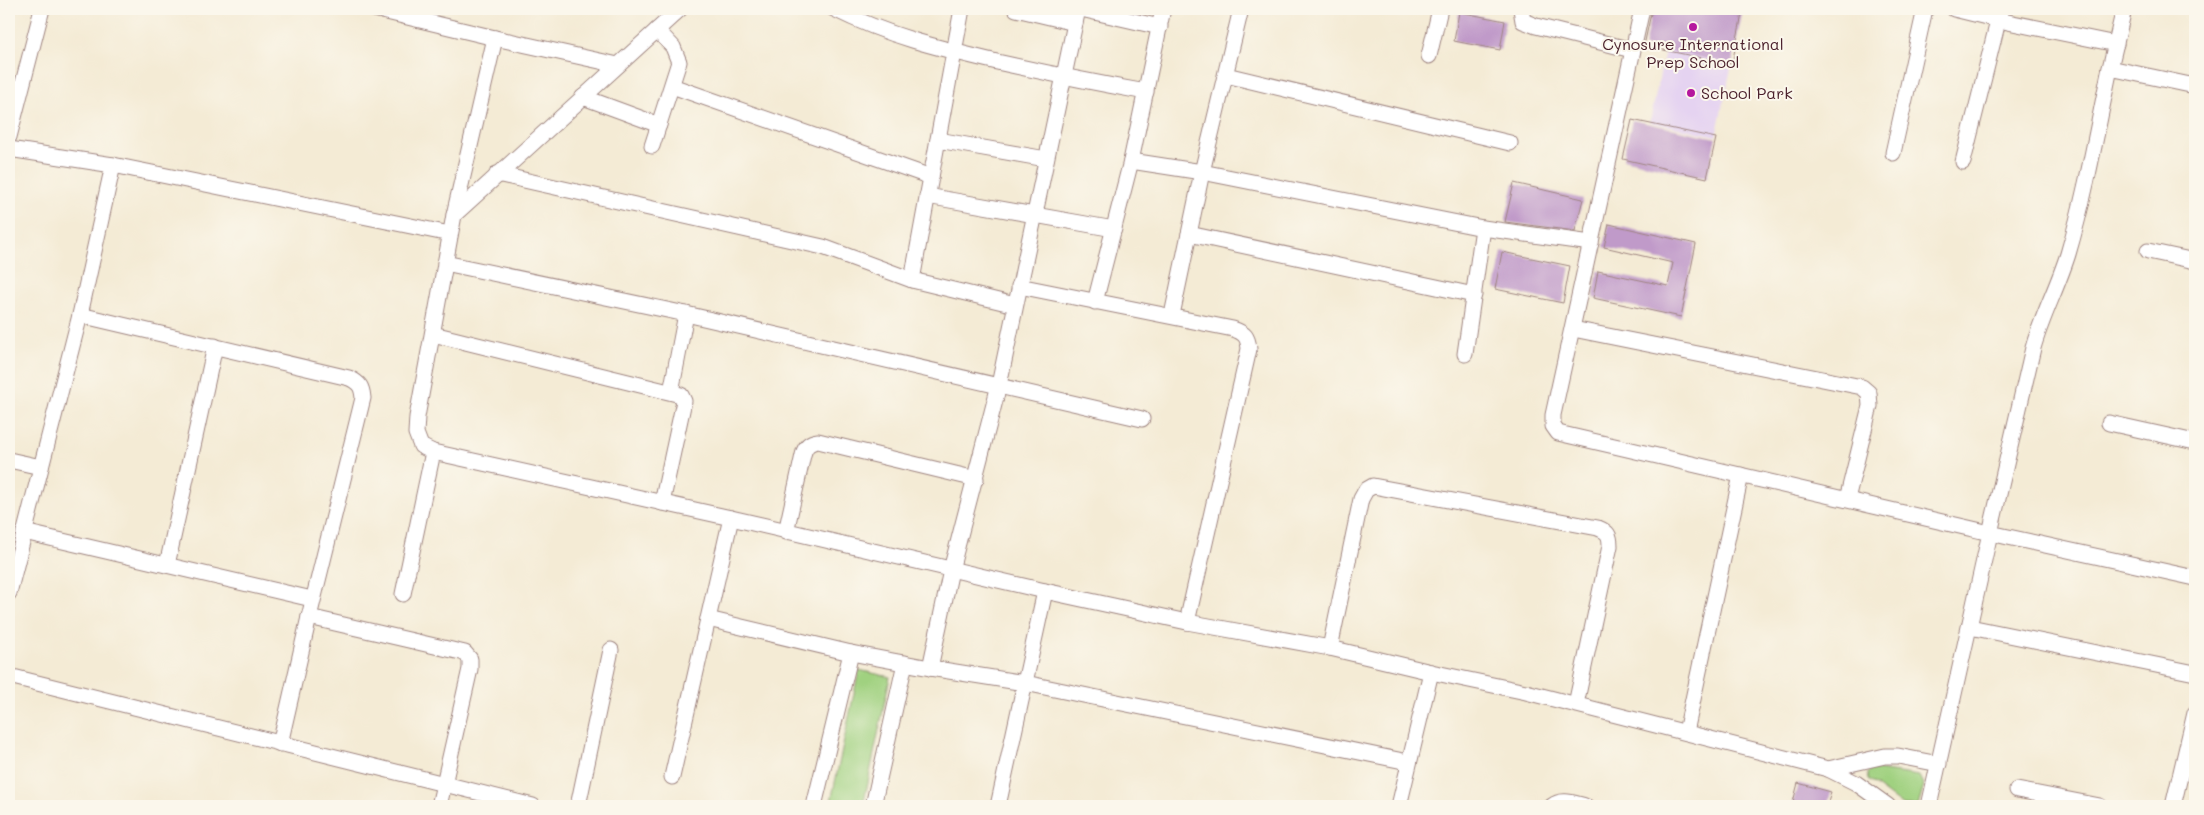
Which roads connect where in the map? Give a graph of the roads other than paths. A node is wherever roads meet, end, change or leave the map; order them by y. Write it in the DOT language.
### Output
graph roads {
  1 [pos="42,9"];
  2 [pos="377,9"];
  3 [pos="680,9"];
  4 [pos="834,9"];
  5 [pos="962,9"];
  6 [pos="1016,9"];
  7 [pos="1163,9"];
  8 [pos="1241,9"];
  9 [pos="1440,9"];
  10 [pos="1521,9"];
  11 [pos="1642,9"];
  12 [pos="1925,9"];
  13 [pos="1954,9"];
  14 [pos="2124,9"];
  15 [pos="1078,13"];
  16 [pos="2000,14"];
  17 [pos="1160,27"];
  18 [pos="657,30"];
  19 [pos="495,38"];
  20 [pos="2116,44"];
  21 [pos="1632,50"];
  22 [pos="954,52"];
  23 [pos="1429,56"];
  24 [pos="618,65"];
  25 [pos="2110,68"];
  26 [pos="1226,75"];
  27 [pos="1062,76"];
  28 [pos="672,86"];
  29 [pos="2195,86"];
  30 [pos="1146,92"];
  31 [pos="583,97"];
  32 [pos="659,125"];
  33 [pos="9,137"];
  34 [pos="938,140"];
  35 [pos="1510,143"];
  36 [pos="652,146"];
  37 [pos="9,149"];
  38 [pos="1893,153"];
  39 [pos="1046,159"];
  40 [pos="1131,161"];
  41 [pos="1963,162"];
  42 [pos="113,165"];
  43 [pos="1202,172"];
  44 [pos="497,174"];
  45 [pos="931,178"];
  46 [pos="927,196"];
  47 [pos="454,215"];
  48 [pos="1035,216"];
  49 [pos="1483,228"];
  50 [pos="1114,229"];
  51 [pos="450,234"];
  52 [pos="1189,234"];
  53 [pos="1591,243"];
  54 [pos="2148,252"];
  55 [pos="2195,260"];
  56 [pos="445,263"];
  57 [pos="912,280"];
  58 [pos="1019,286"];
  59 [pos="1474,295"];
  60 [pos="1095,302"];
  61 [pos="1015,305"];
  62 [pos="686,314"];
  63 [pos="80,315"];
  64 [pos="1172,315"];
  65 [pos="1573,329"];
  66 [pos="433,334"];
  67 [pos="215,346"];
  68 [pos="1466,354"];
  69 [pos="999,385"];
  70 [pos="671,392"];
  71 [pos="1142,419"];
  72 [pos="2109,423"];
  73 [pos="2195,442"];
  74 [pos="433,452"];
  75 [pos="9,460"];
  76 [pos="41,467"];
  77 [pos="1741,475"];
  78 [pos="976,478"];
  79 [pos="1847,499"];
  80 [pos="662,503"];
  81 [pos="731,518"];
  82 [pos="24,532"];
  83 [pos="786,532"];
  84 [pos="1990,533"];
  85 [pos="167,565"];
  86 [pos="951,570"];
  87 [pos="2195,578"];
  88 [pos="1045,591"];
  89 [pos="9,593"];
  90 [pos="403,594"];
  91 [pos="312,599"];
  92 [pos="309,617"];
  93 [pos="708,619"];
  94 [pos="1187,622"];
  95 [pos="1970,627"];
  96 [pos="1330,648"];
  97 [pos="611,650"];
  98 [pos="851,653"];
  99 [pos="905,663"];
  100 [pos="930,668"];
  101 [pos="1430,672"];
  102 [pos="2195,673"];
  103 [pos="9,676"];
  104 [pos="1025,683"];
  105 [pos="1576,704"];
  106 [pos="2195,713"];
  107 [pos="1686,732"];
  108 [pos="280,744"];
  109 [pos="2191,749"];
  110 [pos="1408,762"];
  111 [pos="1939,764"];
  112 [pos="1828,768"];
  113 [pos="672,777"];
  114 [pos="444,785"];
  115 [pos="2017,790"];
  116 [pos="439,806"];
  117 [pos="533,806"];
  118 [pos="578,806"];
  119 [pos="814,806"];
  120 [pos="873,806"];
  121 [pos="998,806"];
  122 [pos="1399,806"];
  123 [pos="1552,806"];
  124 [pos="1585,806"];
  125 [pos="1888,806"];
  126 [pos="1929,806"];
  127 [pos="2100,806"];
  128 [pos="2173,806"];
  1 -- 33 [label="street"];
  2 -- 19 [label="street"];
  3 -- 18 [label="street"];
  4 -- 22 [label="street"];
  5 -- 22 [label="street"];
  6 -- 15 [label="street"];
  7 -- 17 [label="street"];
  8 -- 26 [label="street"];
  9 -- 23 [label="street"];
  10 -- 21 [label="street"];
  11 -- 21 [label="street"];
  12 -- 38 [label="street"];
  13 -- 16 [label="street"];
  14 -- 20 [label="street"];
  15 -- 17 [label="street"];
  15 -- 27 [label="street"];
  16 -- 20 [label="street"];
  16 -- 41 [label="street"];
  17 -- 30 [label="street"];
  18 -- 24 [label="street"];
  18 -- 28 [label="street"];
  19 -- 24 [label="street"];
  19 -- 47 [label="street"];
  20 -- 25 [label="street"];
  21 -- 53 [label="street"];
  22 -- 27 [label="street"];
  22 -- 34 [label="street"];
  24 -- 31 [label="street"];
  25 -- 29 [label="street"];
  25 -- 84 [label="street"];
  26 -- 35 [label="street"];
  26 -- 43 [label="street"];
  27 -- 30 [label="street"];
  27 -- 39 [label="street"];
  28 -- 32 [label="street"];
  28 -- 45 [label="street"];
  30 -- 40 [label="street"];
  31 -- 32 [label="street"];
  31 -- 44 [label="street"];
  32 -- 36 [label="street"];
  34 -- 39 [label="street"];
  34 -- 45 [label="street"];
  37 -- 42 [label="street"];
  39 -- 48 [label="street"];
  40 -- 43 [label="street"];
  40 -- 50 [label="street"];
  42 -- 51 [label="street"];
  42 -- 63 [label="street"];
  43 -- 49 [label="street"];
  43 -- 52 [label="street"];
  44 -- 47 [label="street"];
  44 -- 57 [label="street"];
  45 -- 46 [label="street"];
  46 -- 48 [label="street"];
  46 -- 57 [label="street"];
  47 -- 51 [label="street"];
  48 -- 50 [label="street"];
  48 -- 58 [label="street"];
  49 -- 53 [label="street"];
  49 -- 59 [label="street"];
  50 -- 60 [label="street"];
  51 -- 56 [label="street"];
  52 -- 59 [label="street"];
  52 -- 64 [label="street"];
  53 -- 65 [label="street"];
  54 -- 55 [label="street"];
  56 -- 62 [label="street"];
  56 -- 66 [label="street"];
  57 -- 61 [label="street"];
  58 -- 60 [label="street"];
  58 -- 61 [label="street"];
  59 -- 68 [label="street"];
  60 -- 64 [label="street"];
  61 -- 69 [label="street"];
  62 -- 69 [label="street"];
  62 -- 70 [label="street"];
  63 -- 67 [label="street"];
  63 -- 76 [label="street"];
  64 -- 94 [label="street"];
  65 -- 77 [label="street"];
  65 -- 79 [label="street"];
  66 -- 70 [label="street"];
  66 -- 74 [label="street"];
  67 -- 85 [label="street"];
  67 -- 91 [label="street"];
  69 -- 71 [label="street"];
  69 -- 78 [label="street"];
  70 -- 80 [label="street"];
  72 -- 73 [label="street"];
  74 -- 80 [label="street"];
  74 -- 90 [label="street"];
  75 -- 76 [label="street"];
  76 -- 82 [label="street"];
  77 -- 79 [label="street"];
  77 -- 107 [label="street"];
  78 -- 83 [label="street"];
  78 -- 86 [label="street"];
  79 -- 84 [label="street"];
  80 -- 81 [label="street"];
  81 -- 83 [label="street"];
  81 -- 93 [label="street"];
  82 -- 85 [label="street"];
  82 -- 89 [label="street"];
  83 -- 86 [label="street"];
  84 -- 87 [label="street"];
  84 -- 95 [label="street"];
  85 -- 91 [label="street"];
  86 -- 88 [label="street"];
  86 -- 100 [label="street"];
  88 -- 94 [label="street"];
  88 -- 104 [label="street"];
  91 -- 92 [label="street"];
  92 -- 108 [label="street"];
  92 -- 114 [label="street"];
  93 -- 98 [label="street"];
  93 -- 113 [label="street"];
  94 -- 96 [label="street"];
  95 -- 102 [label="street"];
  95 -- 111 [label="street"];
  96 -- 101 [label="street"];
  96 -- 105 [label="street"];
  97 -- 118 [label="street"];
  98 -- 99 [label="street"];
  98 -- 119 [label="street"];
  99 -- 100 [label="street"];
  99 -- 120 [label="street"];
  100 -- 104 [label="street"];
  101 -- 105 [label="street"];
  101 -- 110 [label="street"];
  103 -- 108 [label="street"];
  104 -- 110 [label="street"];
  104 -- 121 [label="street"];
  105 -- 107 [label="street"];
  106 -- 109 [label="street"];
  107 -- 112 [label="street"];
  108 -- 114 [label="street"];
  109 -- 128 [label="street"];
  110 -- 122 [label="street"];
  111 -- 112 [label="street"];
  111 -- 126 [label="street"];
  112 -- 125 [label="street"];
  114 -- 116 [label="street"];
  114 -- 117 [label="street"];
  115 -- 127 [label="street"];
  123 -- 124 [label="street"];
}
